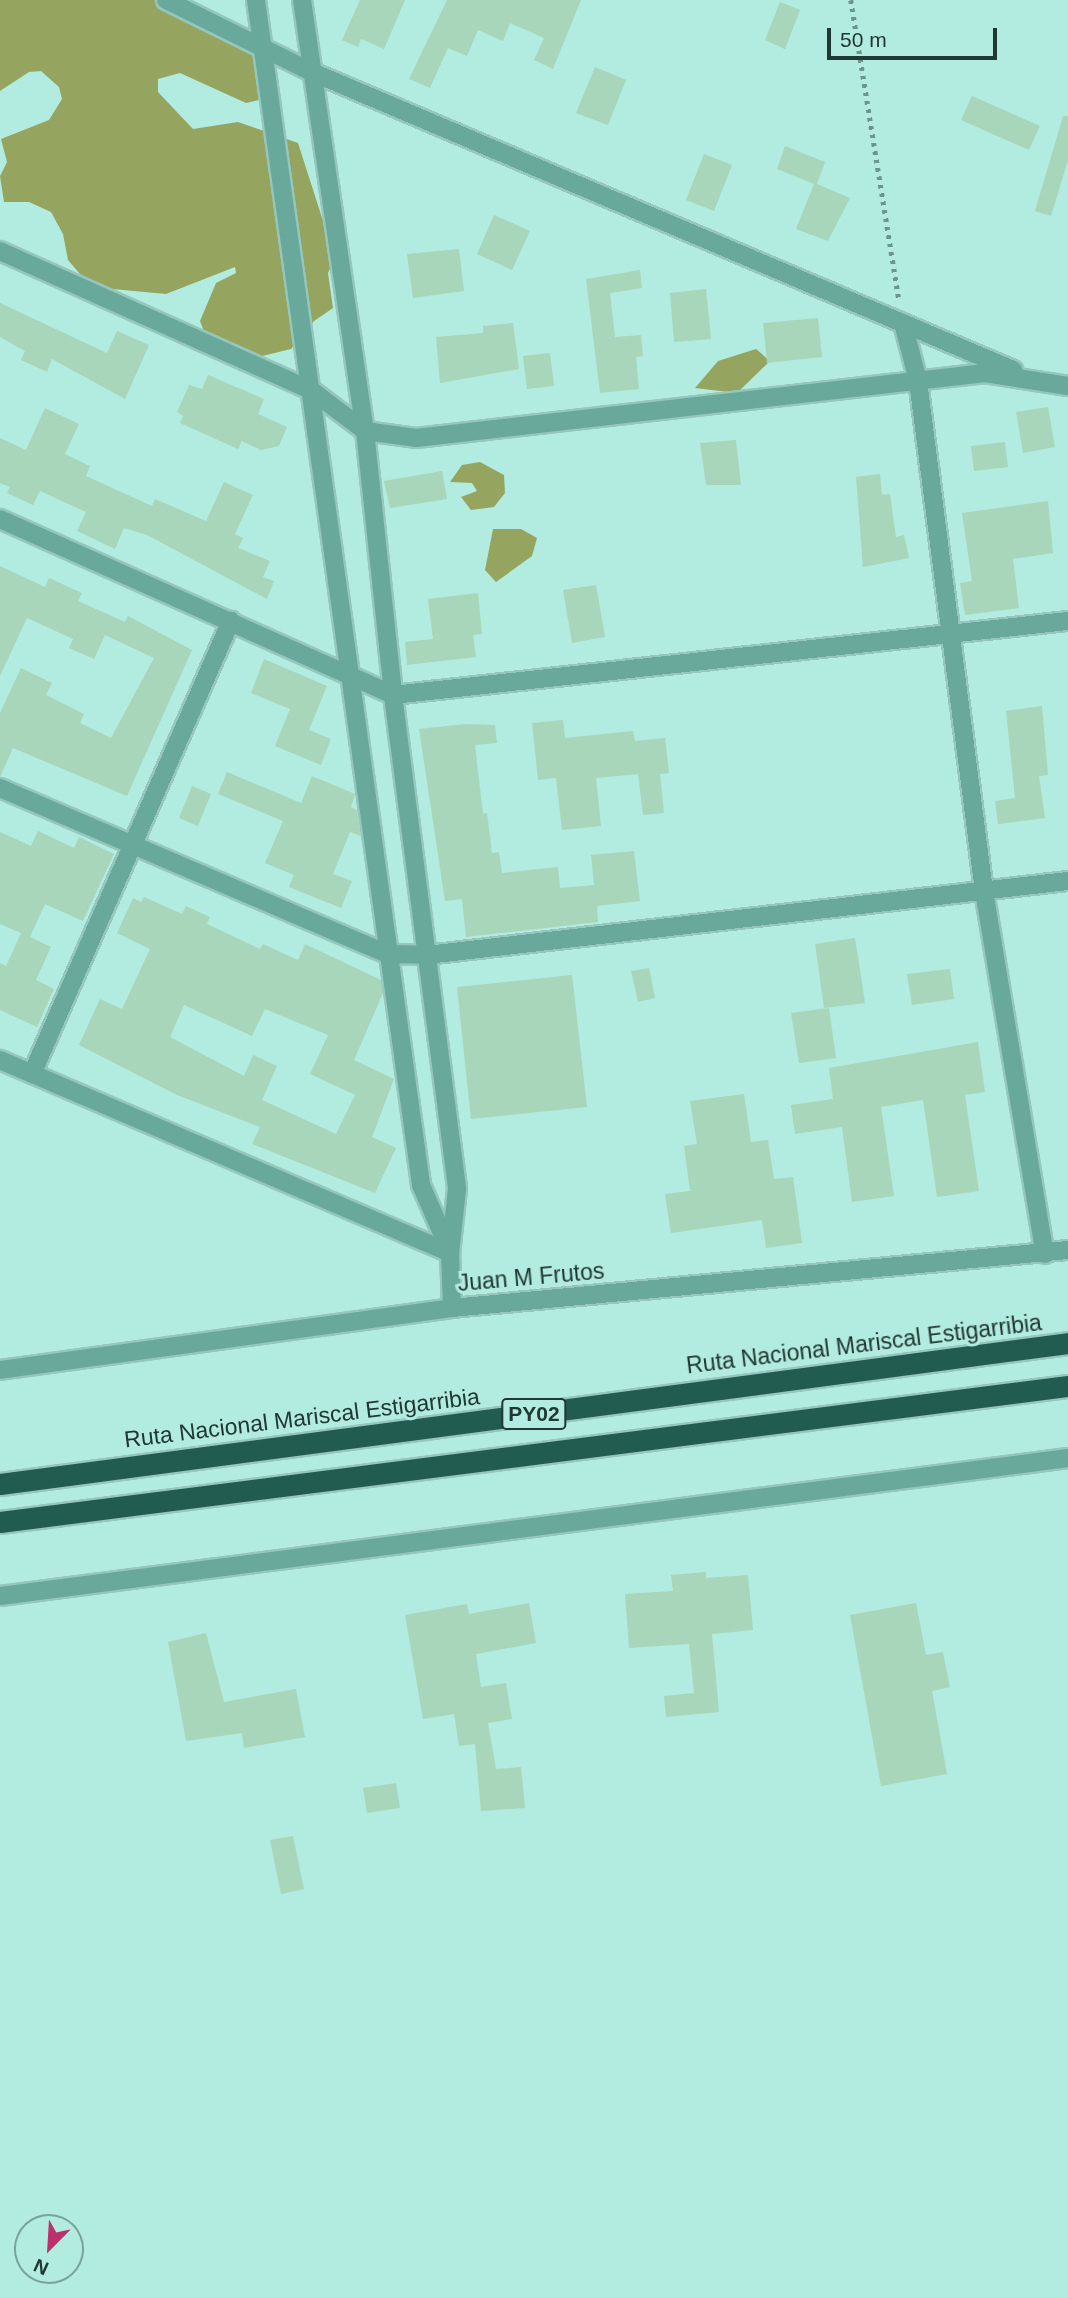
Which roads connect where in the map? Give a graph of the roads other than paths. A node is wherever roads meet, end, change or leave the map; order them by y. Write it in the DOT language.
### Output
graph roads {
  1 [pos="166,0"];
  2 [pos="256,0"];
  3 [pos="302,0"];
  4 [pos="262,50"];
  5 [pos="312,72"];
  6 [pos="0,251"];
  7 [pos="903,323"];
  8 [pos="1025,375"];
  9 [pos="918,381"];
  10 [pos="1068,386"];
  11 [pos="311,390"];
  12 [pos="365,430"];
  13 [pos="0,519"];
  14 [pos="231,621"];
  15 [pos="1068,621"];
  16 [pos="952,632"];
  17 [pos="348,672"];
  18 [pos="393,695"];
  19 [pos="0,788"];
  20 [pos="131,844"];
  21 [pos="1068,881"];
  22 [pos="984,891"];
  23 [pos="388,954"];
  24 [pos="427,955"];
  25 [pos="0,1060"];
  26 [pos="32,1074"];
  27 [pos="1068,1250"];
  28 [pos="450,1252"];
  29 [pos="1045,1254"];
  30 [pos="452,1308"];
  31 [pos="1068,1343"];
  32 [pos="0,1370"];
  33 [pos="1068,1386"];
  34 [pos="1068,1458"];
  35 [pos="0,1484"];
  36 [pos="0,1522"];
  37 [pos="0,1596"];
  1 -- 4 [label="street"];
  2 -- 4 [label="street"];
  3 -- 5 [label="street"];
  4 -- 5 [label="street"];
  4 -- 11 [label="street"];
  5 -- 7 [label="street"];
  5 -- 12 [label="street"];
  6 -- 11 [label="street"];
  7 -- 8 [label="street"];
  7 -- 9 [label="street"];
  8 -- 9 [label="street"];
  8 -- 10 [label="street"];
  9 -- 12 [label="street"];
  9 -- 16 [label="street"];
  11 -- 12 [label="street"];
  11 -- 17 [label="street"];
  12 -- 18 [label="street"];
  13 -- 14 [label="street"];
  14 -- 17 [label="street"];
  14 -- 20 [label="street"];
  15 -- 16 [label="street"];
  16 -- 18 [label="street"];
  16 -- 22 [label="street"];
  17 -- 18 [label="street"];
  17 -- 23 [label="street"];
  18 -- 24 [label="street"];
  19 -- 20 [label="street"];
  20 -- 23 [label="street"];
  20 -- 26 [label="street"];
  21 -- 22 [label="street"];
  22 -- 24 [label="street"];
  22 -- 29 [label="street"];
  23 -- 24 [label="street"];
  23 -- 28 [label="street"];
  24 -- 28 [label="street"];
  25 -- 26 [label="street"];
  26 -- 28 [label="street"];
  27 -- 29 [label="street, Juan M Frutos"];
  28 -- 30 [label="street"];
  29 -- 30 [label="street, Juan M Frutos"];
  30 -- 32 [label="street, Juan M Frutos"];
  31 -- 35 [label="highway, Ruta Nacional Mariscal Estigarribia / PY02"];
  33 -- 36 [label="highway, PY02"];
  34 -- 37 [label="street"];
}
